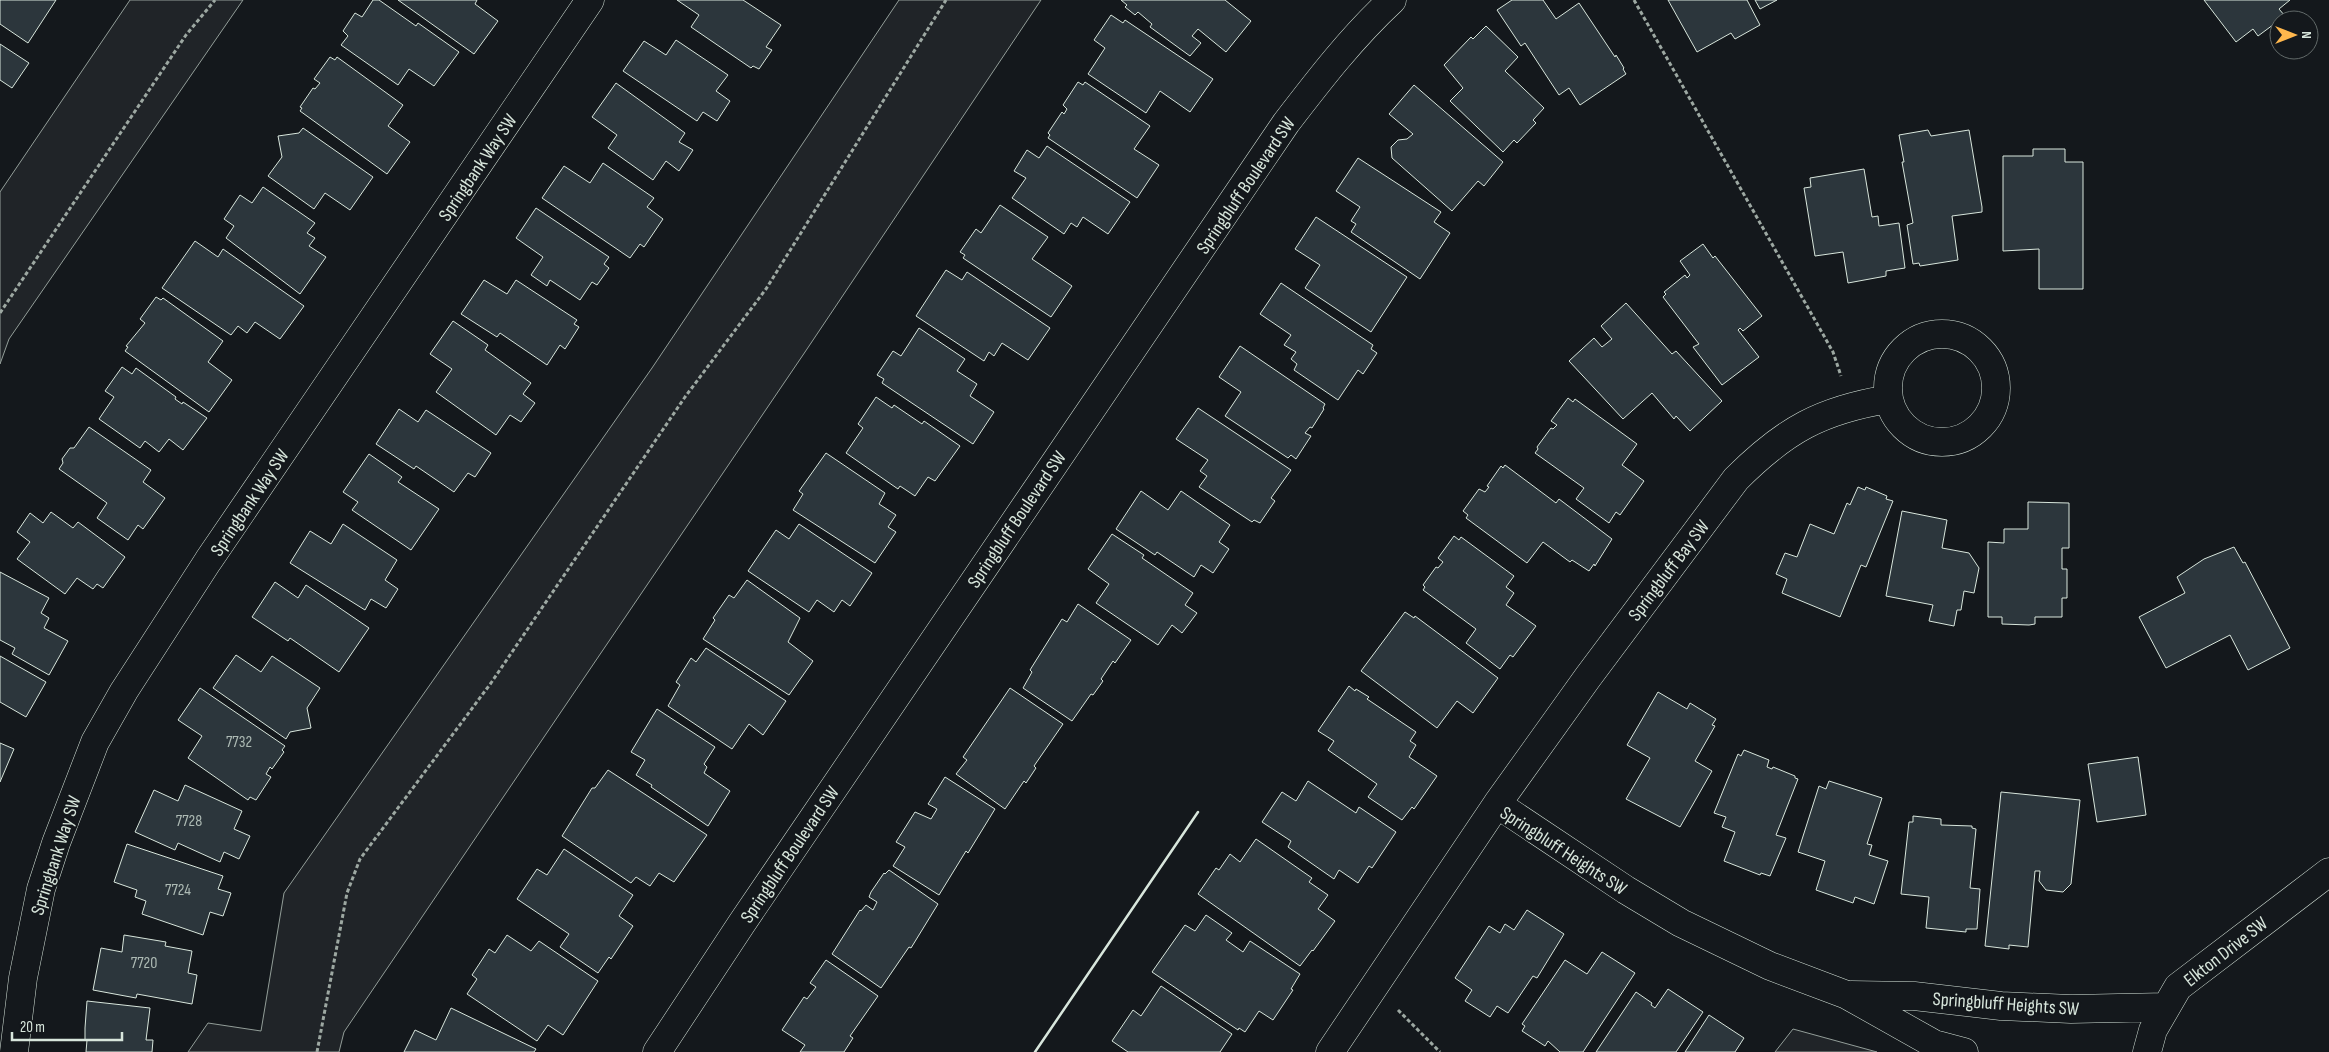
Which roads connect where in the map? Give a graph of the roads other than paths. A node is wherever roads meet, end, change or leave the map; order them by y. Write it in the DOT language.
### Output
graph roads {
  1 [pos="590,0"];
  2 [pos="1392,0"];
  3 [pos="1889,399"];
  4 [pos="1497,804"];
  5 [pos="2329,872"];
  6 [pos="1847,995"];
  7 [pos="2166,1007"];
  8 [pos="14,1052"];
  9 [pos="657,1052"];
  10 [pos="1330,1052"];
  11 [pos="1964,1052"];
  12 [pos="2148,1052"];
  1 -- 8 [label="street, Springbank Way SW"];
  2 -- 9 [label="street, Springbluff Boulevard SW"];
  3 -- 4 [label="street, Springbluff Bay SW"];
  4 -- 6 [label="street, Springbluff Heights SW"];
  4 -- 10 [label="street, Springbluff Heights SW"];
  5 -- 7 [label="street, Elkton Drive SW"];
  6 -- 7 [label="street, Springbluff Heights SW"];
  6 -- 11 [label="street, Springbluff Heights SW"];
  7 -- 12 [label="street, Elkton Drive SW"];
}
